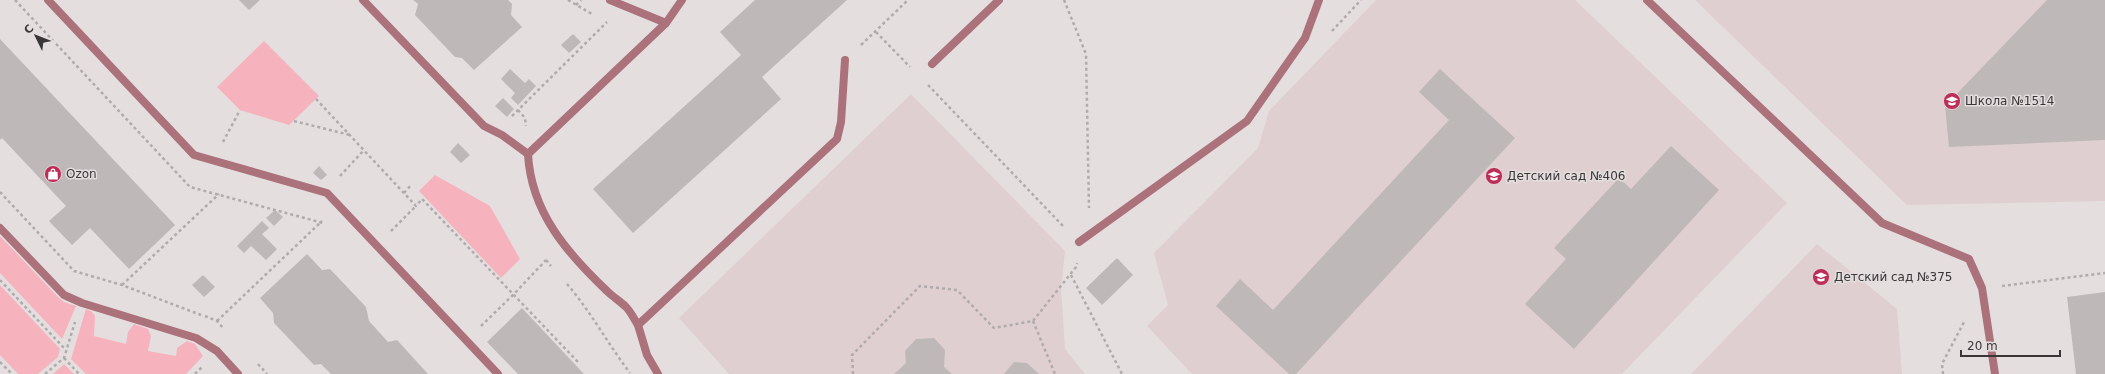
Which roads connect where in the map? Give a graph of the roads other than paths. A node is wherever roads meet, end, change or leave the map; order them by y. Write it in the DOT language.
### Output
graph roads {
  1 [pos="48,0"];
  2 [pos="364,0"];
  3 [pos="610,0"];
  4 [pos="682,0"];
  5 [pos="999,0"];
  6 [pos="1319,0"];
  7 [pos="1647,0"];
  8 [pos="666,23"];
  9 [pos="844,60"];
  10 [pos="932,64"];
  11 [pos="528,154"];
  12 [pos="0,228"];
  13 [pos="1079,242"];
  14 [pos="638,325"];
  15 [pos="238,374"];
  16 [pos="498,374"];
  17 [pos="658,374"];
  18 [pos="1995,374"];
  1 -- 16 [label="lane"];
  2 -- 11 [label="lane"];
  3 -- 8 [label="lane"];
  4 -- 8 [label="lane"];
  5 -- 10 [label="lane"];
  6 -- 13 [label="lane"];
  7 -- 18 [label="lane"];
  8 -- 11 [label="lane"];
  9 -- 14 [label="lane"];
  11 -- 14 [label="lane"];
  12 -- 15 [label="lane"];
  14 -- 17 [label="lane"];
}
